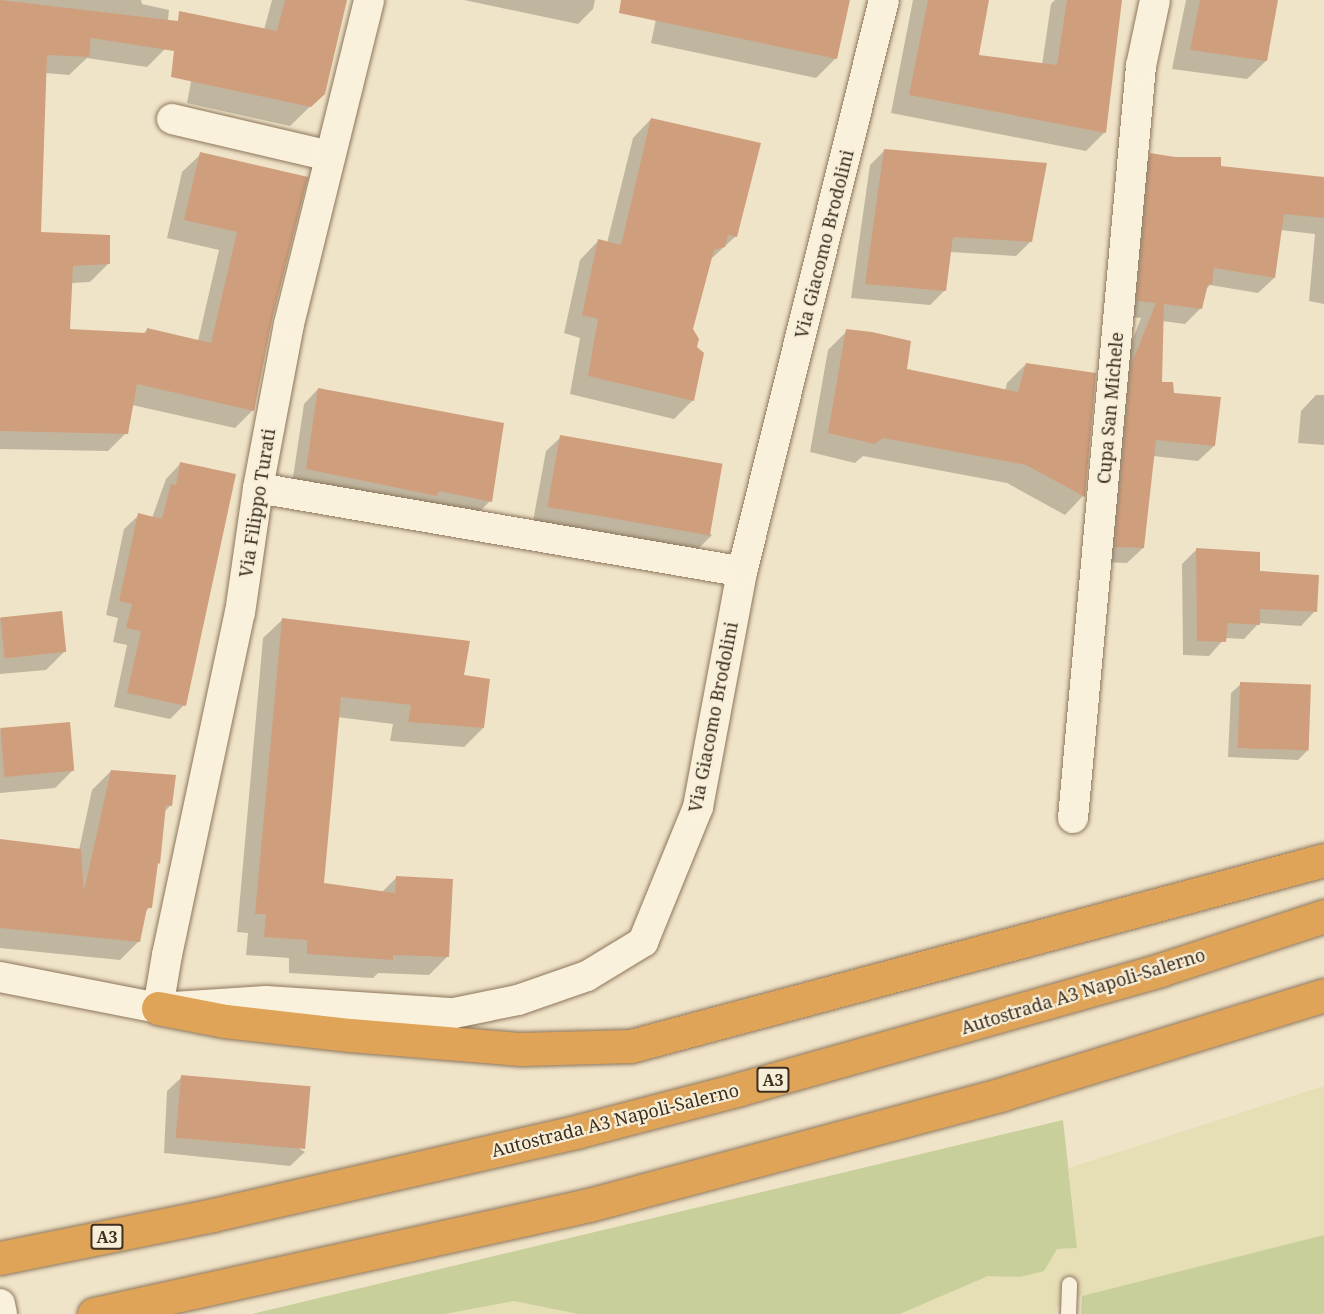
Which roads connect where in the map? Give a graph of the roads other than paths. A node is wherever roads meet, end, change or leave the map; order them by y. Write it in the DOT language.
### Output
graph roads {
  1 [pos="369,0"];
  2 [pos="884,0"];
  3 [pos="1155,0"];
  4 [pos="172,119"];
  5 [pos="330,156"];
  6 [pos="258,488"];
  7 [pos="742,572"];
  8 [pos="1073,818"];
  9 [pos="1324,860"];
  10 [pos="1324,916"];
  11 [pos="0,977"];
  12 [pos="1324,995"];
  13 [pos="158,1008"];
  14 [pos="0,1258"];
  15 [pos="1069,1284"];
  16 [pos="0,1304"];
  17 [pos="2,1314"];
  18 [pos="94,1314"];
  19 [pos="1068,1314"];
  1 -- 5 [label="street, Via Filippo Turati"];
  2 -- 7 [label="street, Via Giacomo Brodolini"];
  3 -- 8 [label="street, Cupa San Michele"];
  4 -- 5 [label="street"];
  5 -- 6 [label="street, Via Filippo Turati"];
  6 -- 7 [label="street"];
  6 -- 13 [label="street, Via Filippo Turati"];
  7 -- 13 [label="street, Via Giacomo Brodolini"];
  9 -- 13 [label="highway"];
  10 -- 14 [label="highway, Autostrada A3 Napoli-Salerno / A3"];
  11 -- 13 [label="street, Via Giacomo Brodolini"];
  12 -- 18 [label="highway"];
  15 -- 19 [label="lane"];
  16 -- 17 [label="street"];
}
